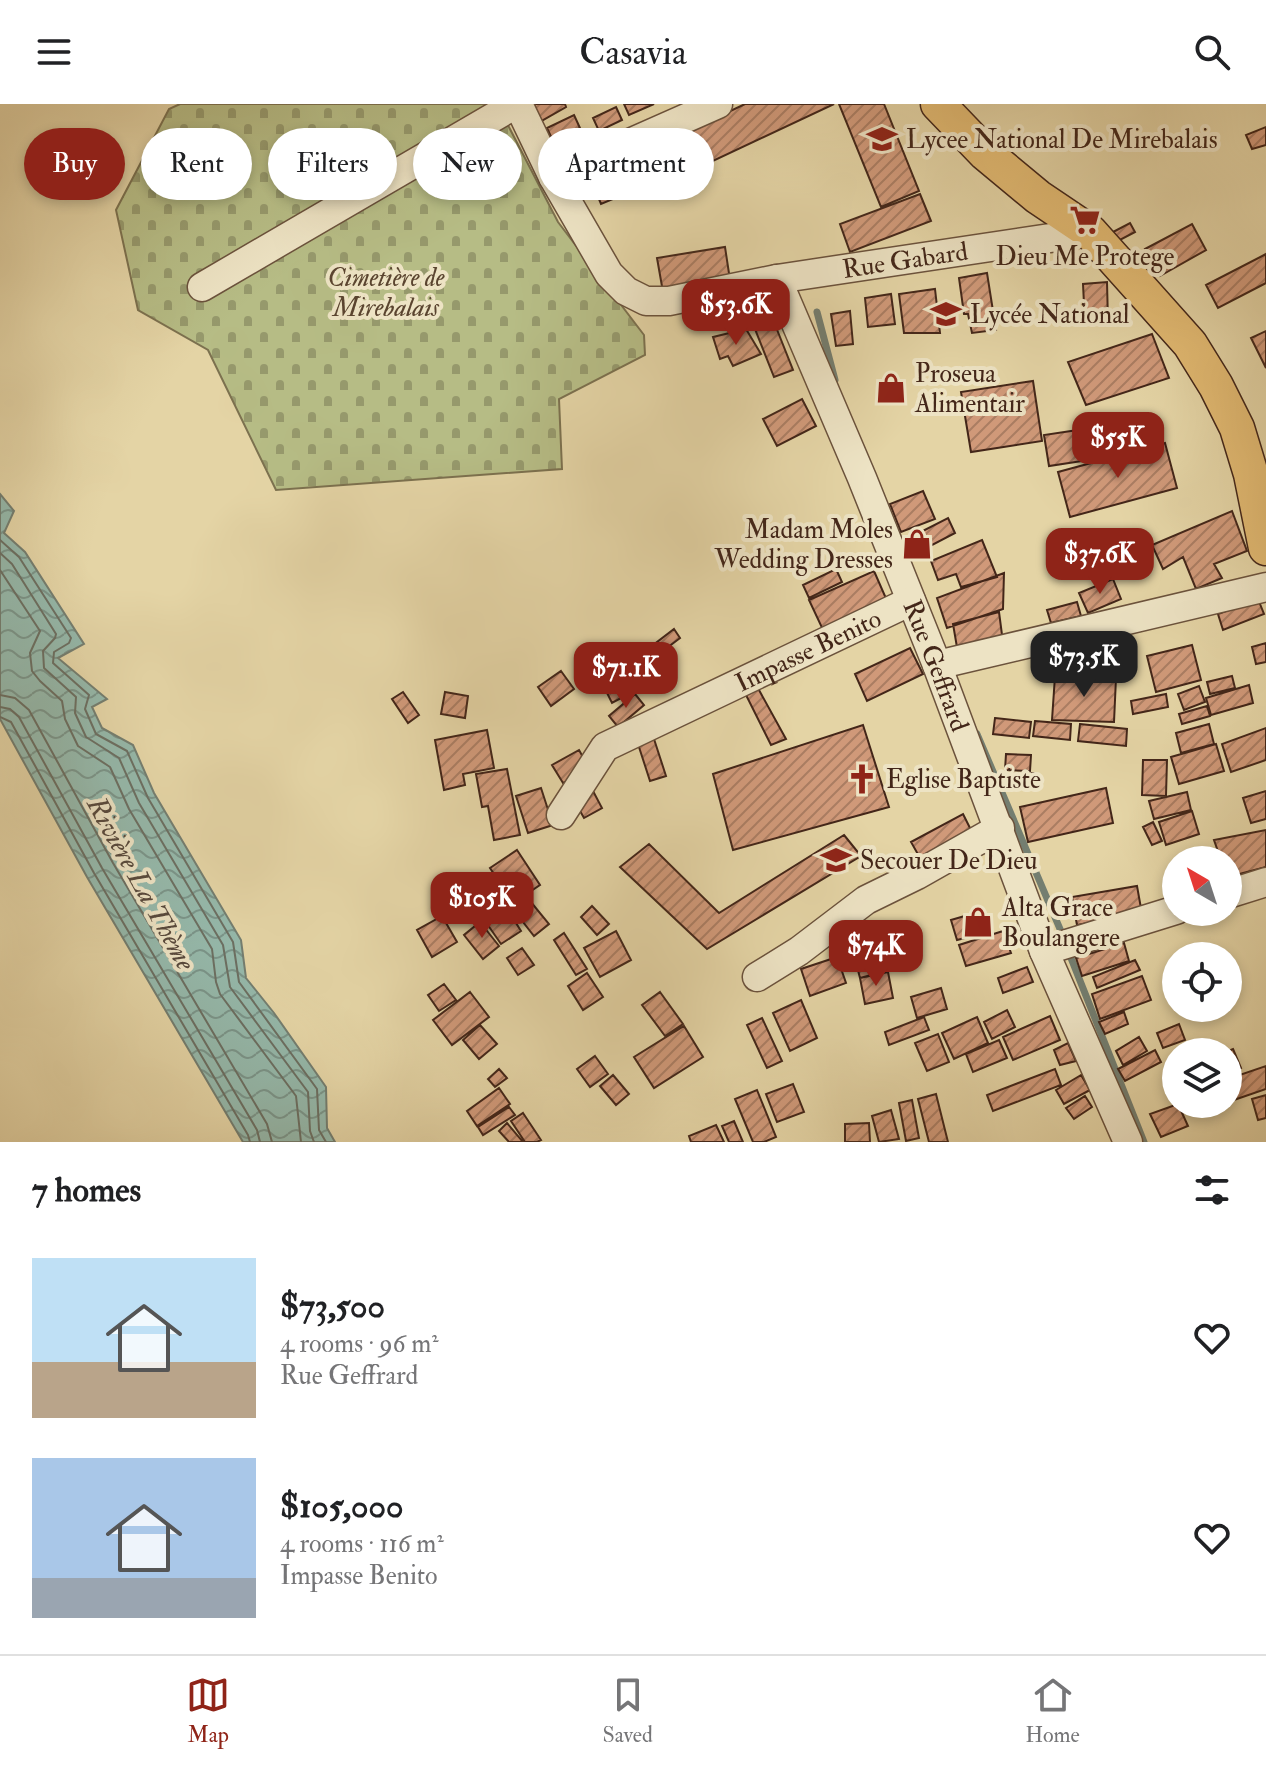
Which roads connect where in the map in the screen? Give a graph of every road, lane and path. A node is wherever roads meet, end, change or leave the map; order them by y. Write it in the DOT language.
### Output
graph roads {
  1 [pos="517,104"];
  2 [pos="938,104"];
  3 [pos="715,105"];
  4 [pos="663,128"];
  5 [pos="538,147"];
  6 [pos="566,200"];
  7 [pos="1090,232"];
  8 [pos="777,279"];
  9 [pos="202,287"];
  10 [pos="1266,548"];
  11 [pos="1266,587"];
  12 [pos="911,601"];
  13 [pos="937,665"];
  14 [pos="561,815"];
  15 [pos="1000,828"];
  16 [pos="1266,882"];
  17 [pos="1242,890"];
  18 [pos="1162,914"];
  19 [pos="1044,951"];
  20 [pos="757,977"];
  21 [pos="1128,1142"];
  1 -- 5 [label="street"];
  1 -- 9 [label="street"];
  2 -- 7 [label="main road"];
  3 -- 4 [label="street"];
  6 -- 8 [label="street, Rue Gabard"];
  7 -- 8 [label="street, Rue Gabard"];
  7 -- 10 [label="main road"];
  8 -- 12 [label="street, Rue Geffrard"];
  11 -- 13 [label="street"];
  12 -- 13 [label="street, Rue Geffrard"];
  12 -- 14 [label="street, Impasse Benito"];
  13 -- 15 [label="street, Rue Geffrard"];
  15 -- 19 [label="street, Rue Geffrard"];
  15 -- 20 [label="street"];
  16 -- 17 [label="street"];
  18 -- 19 [label="street"];
  19 -- 21 [label="street, Rue Geffrard"];
}
